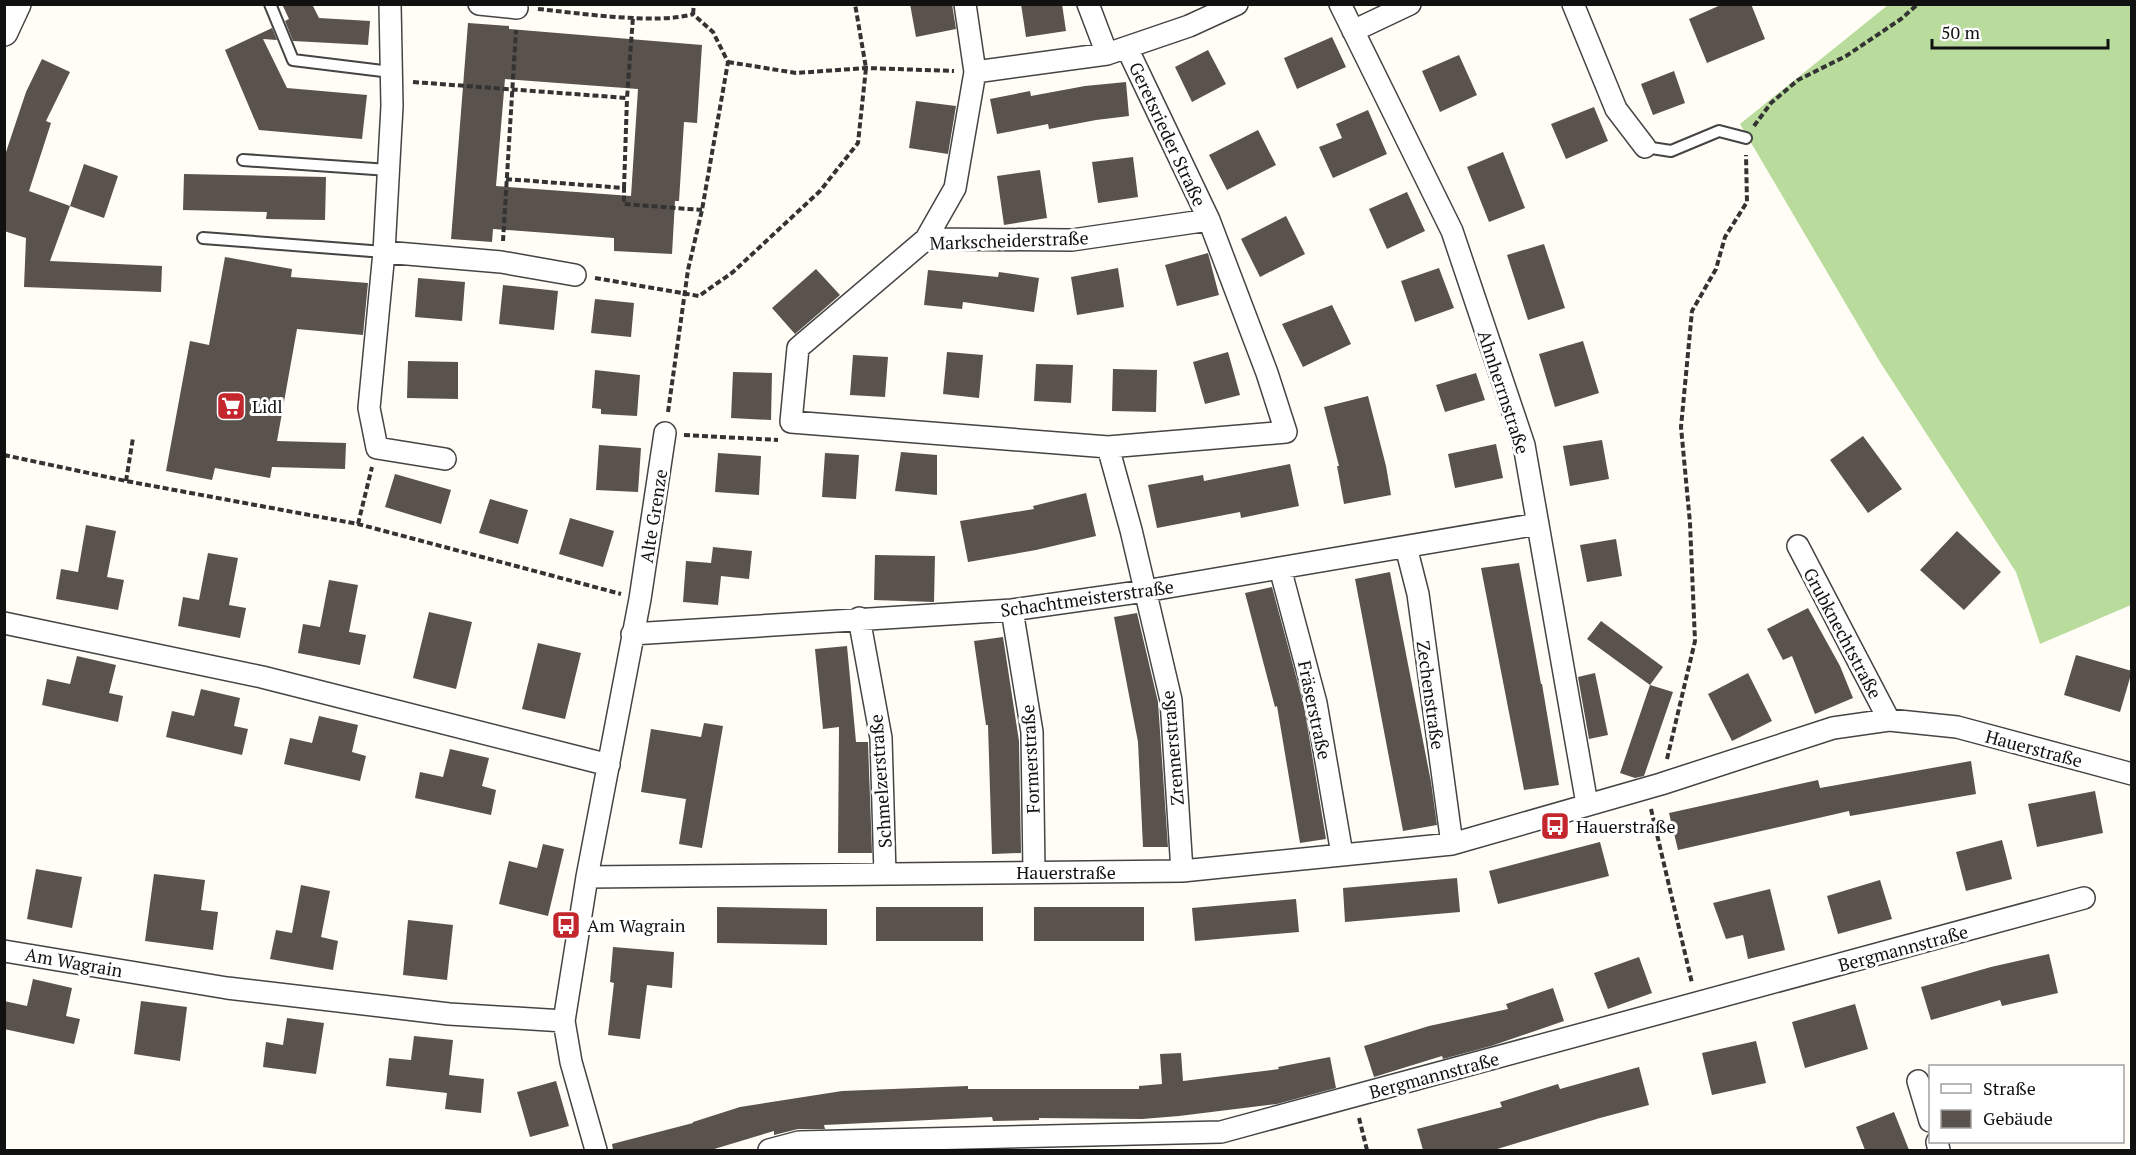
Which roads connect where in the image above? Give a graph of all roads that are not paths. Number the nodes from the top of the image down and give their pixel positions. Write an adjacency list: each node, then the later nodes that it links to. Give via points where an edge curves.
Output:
1 (17, 4): 13 (street)
2 (270, 4): 16 (lane, via 293,60)
3 (390, 4): 16 (street)
4 (479, 4): 11 (street)
5 (965, 4): 15 (street)
6 (1088, 4): 14 (street, Geretsrieder Straße)
7 (1237, 4): 14 (street, Geretsrieder Straße)
8 (1340, 4): 12 (street, Ahnherrnstraße)
9 (1410, 4): 12 (street)
10 (1573, 4): 18 (street, via 1616,109)
11 (517, 8)
12 (1353, 31): 29 (street, Ahnherrnstraße, via 1452,231 1524,445)
13 (4, 32)
14 (1117, 51): 15 (street, Geretsrieder Straße); 21 (street, Geretsrieder Straße)
15 (975, 72): 23 (street, via 955,188)
16 (392, 76): 20 (street)
17 (1746, 138): 18 (lane, via 1719,131 1671,151)
18 (1645, 147)
19 (243, 160): 20 (lane)
20 (389, 170): 24 (street)
21 (1209, 220): 23 (street, Markscheiderstraße, via 1072,240); 27 (street, via 1286,432)
22 (203, 238): 24 (lane)
23 (926, 239): 27 (street, Markscheiderstraße, via 798,348 791,422)
24 (384, 252): 25 (street, via 501,262); 28 (street, via 369,408 377,448)
25 (575, 275)
26 (665, 433): 37 (street, Alte Grenze)
27 (1108, 447): 33 (street)
28 (445, 459)
29 (1538, 524): 31 (street, Schachtmeisterstraße); 41 (street, Ahnherrnstraße)
30 (1798, 546): 38 (street, Grubknechtstraße)
31 (1406, 547): 32 (street, Schachtmeisterstraße); 42 (street, Zechenstraße, via 1418,594)
32 (1280, 568): 33 (street, Schachtmeisterstraße); 43 (street, Fräserstraße, via 1316,703)
33 (1145, 591): 34 (street, Schachtmeisterstraße); 44 (street, Zrennerstraße, via 1170,700)
34 (1012, 610): 35 (street, Schachtmeisterstraße); 45 (street, Formerstraße, via 1032,732)
35 (859, 618): 37 (street, Schachtmeisterstraße); 46 (street, Schmelzerstraße, via 881,738)
36 (4, 623): 39 (street, via 262,677)
37 (632, 634): 39 (street)
38 (1889, 720): 40 (street, Hauerstraße, via 1957,727); 41 (street, Hauerstraße, via 1833,728)
39 (609, 765): 47 (street)
40 (2132, 774)
41 (1587, 804): 42 (street, Hauerstraße)
42 (1452, 844): 43 (street, Hauerstraße)
43 (1342, 854): 44 (street, Hauerstraße)
44 (1182, 871): 45 (street, Hauerstraße)
45 (1034, 872): 46 (street, Hauerstraße)
46 (885, 874): 47 (street, Hauerstraße)
47 (587, 877): 50 (street)
48 (2084, 898): 54 (street, Bergmannstraße, via 1221,1132 799,1142)
49 (4, 951): 50 (street, Am Wagrain, via 227,988 449,1014)
50 (564, 1021): 53 (street, via 571,1062)
51 (1918, 1081): 52 (street)
52 (1929, 1118)
53 (596, 1150)
54 (769, 1150)

